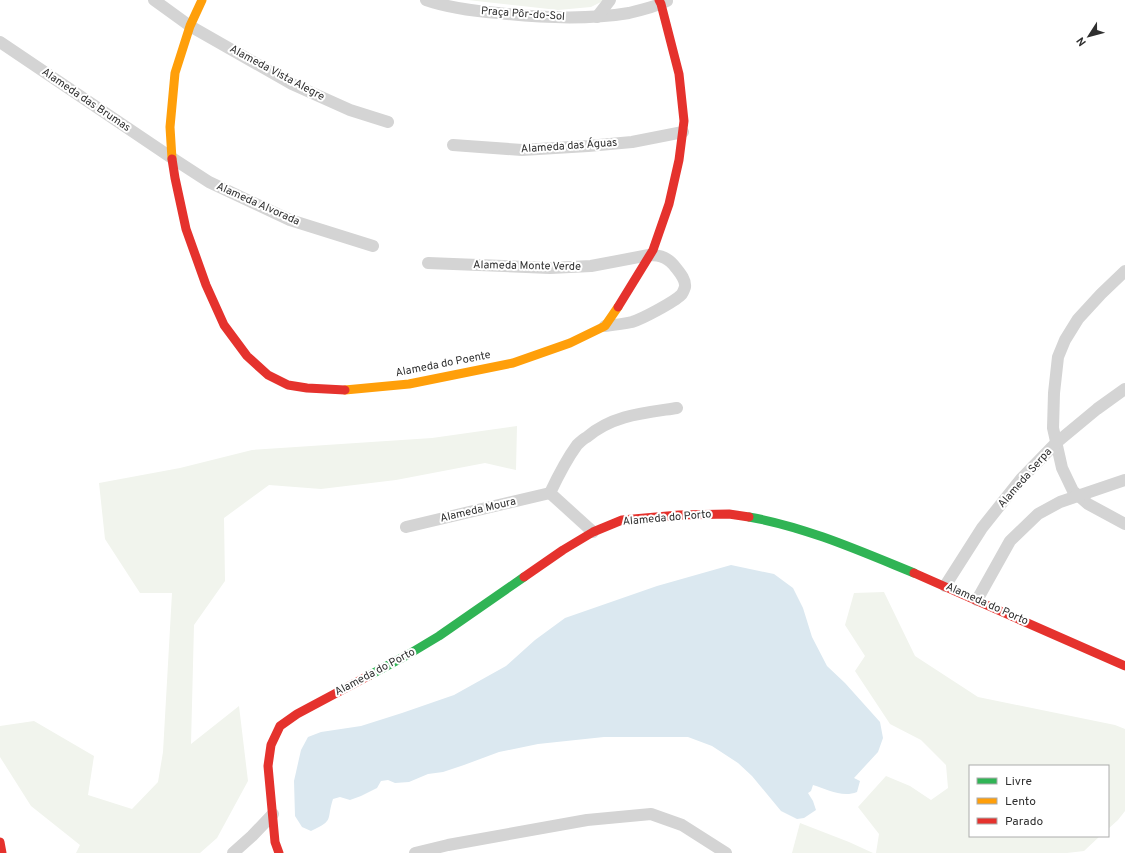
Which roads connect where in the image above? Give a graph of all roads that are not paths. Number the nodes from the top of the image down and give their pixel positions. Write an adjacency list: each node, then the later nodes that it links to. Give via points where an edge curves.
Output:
1 (154, 0): 7 (street, Alameda Vista Alegre)
2 (202, 0): 7 (street, Alameda do Poente)
3 (426, 0): 6 (street, Praça Pôr-do-Sol, via 476,11 562,18)
4 (610, 0): 6 (street)
5 (663, 1): 6 (street, Praça Pôr-do-Sol, via 644,10); 10 (street, Alameda do Poente, via 679,74)
6 (597, 17)
7 (190, 26): 9 (street, Alameda Vista Alegre, via 292,84 350,110); 12 (street, Alameda do Poente, via 175,73 170,127)
8 (0, 42): 12 (street, Alameda das Brumas)
9 (388, 122)
10 (683, 132): 11 (street, Alameda das Águas, via 632,142 522,150); 14 (street, Alameda do Poente, via 680,160 669,204 654,250)
11 (453, 145)
12 (172, 158): 13 (street, Alameda Alvorada, via 209,182 290,220); 17 (street, Alameda do Poente, via 186,229 206,285 224,325 247,356 268,375 288,385 340,390 409,384 514,363 570,343)
13 (373, 246)
14 (650, 255): 15 (street, Alameda Monte Verde, via 584,267); 17 (street, Alameda do Poente); 17 (street, via 662,256 672,263 684,281 684,292 638,320)
15 (428, 263)
16 (1125, 271): 20 (street, via 1078,319 1058,357 1053,428)
17 (605, 326)
18 (1125, 389): 20 (street, Alameda Serpa)
19 (677, 408): 22 (street, via 614,420 592,432 574,449)
20 (1056, 443): 23 (street, via 1062,468 1073,491); 27 (street, Alameda Serpa, via 1021,480 982,528)
21 (1125, 480): 23 (street)
22 (550, 493): 25 (street, Alameda Moura); 26 (street)
23 (1079, 496): 24 (street, via 1088,504); 28 (street, via 1060,502 1038,514 1010,540)
24 (1125, 524)
25 (406, 527)
26 (592, 532): 27 (street, Alameda do Porto, via 622,520 728,514 772,521 836,541); 30 (street, Alameda do Porto, via 439,636 297,714 280,726 271,746 268,766)
27 (945, 586): 28 (street, Alameda do Porto)
28 (977, 600): 29 (street, Alameda do Porto)
29 (1125, 666)
30 (273, 814): 34 (street); 35 (street, Alameda do Porto, via 275,842)
31 (0, 842): 33 (street)
32 (448, 845): 36 (street); 37 (street); 38 (street, via 587,820 651,814 682,825)
33 (2, 853)
34 (233, 853)
35 (279, 853)
36 (415, 853)
37 (464, 853)
38 (726, 853)

